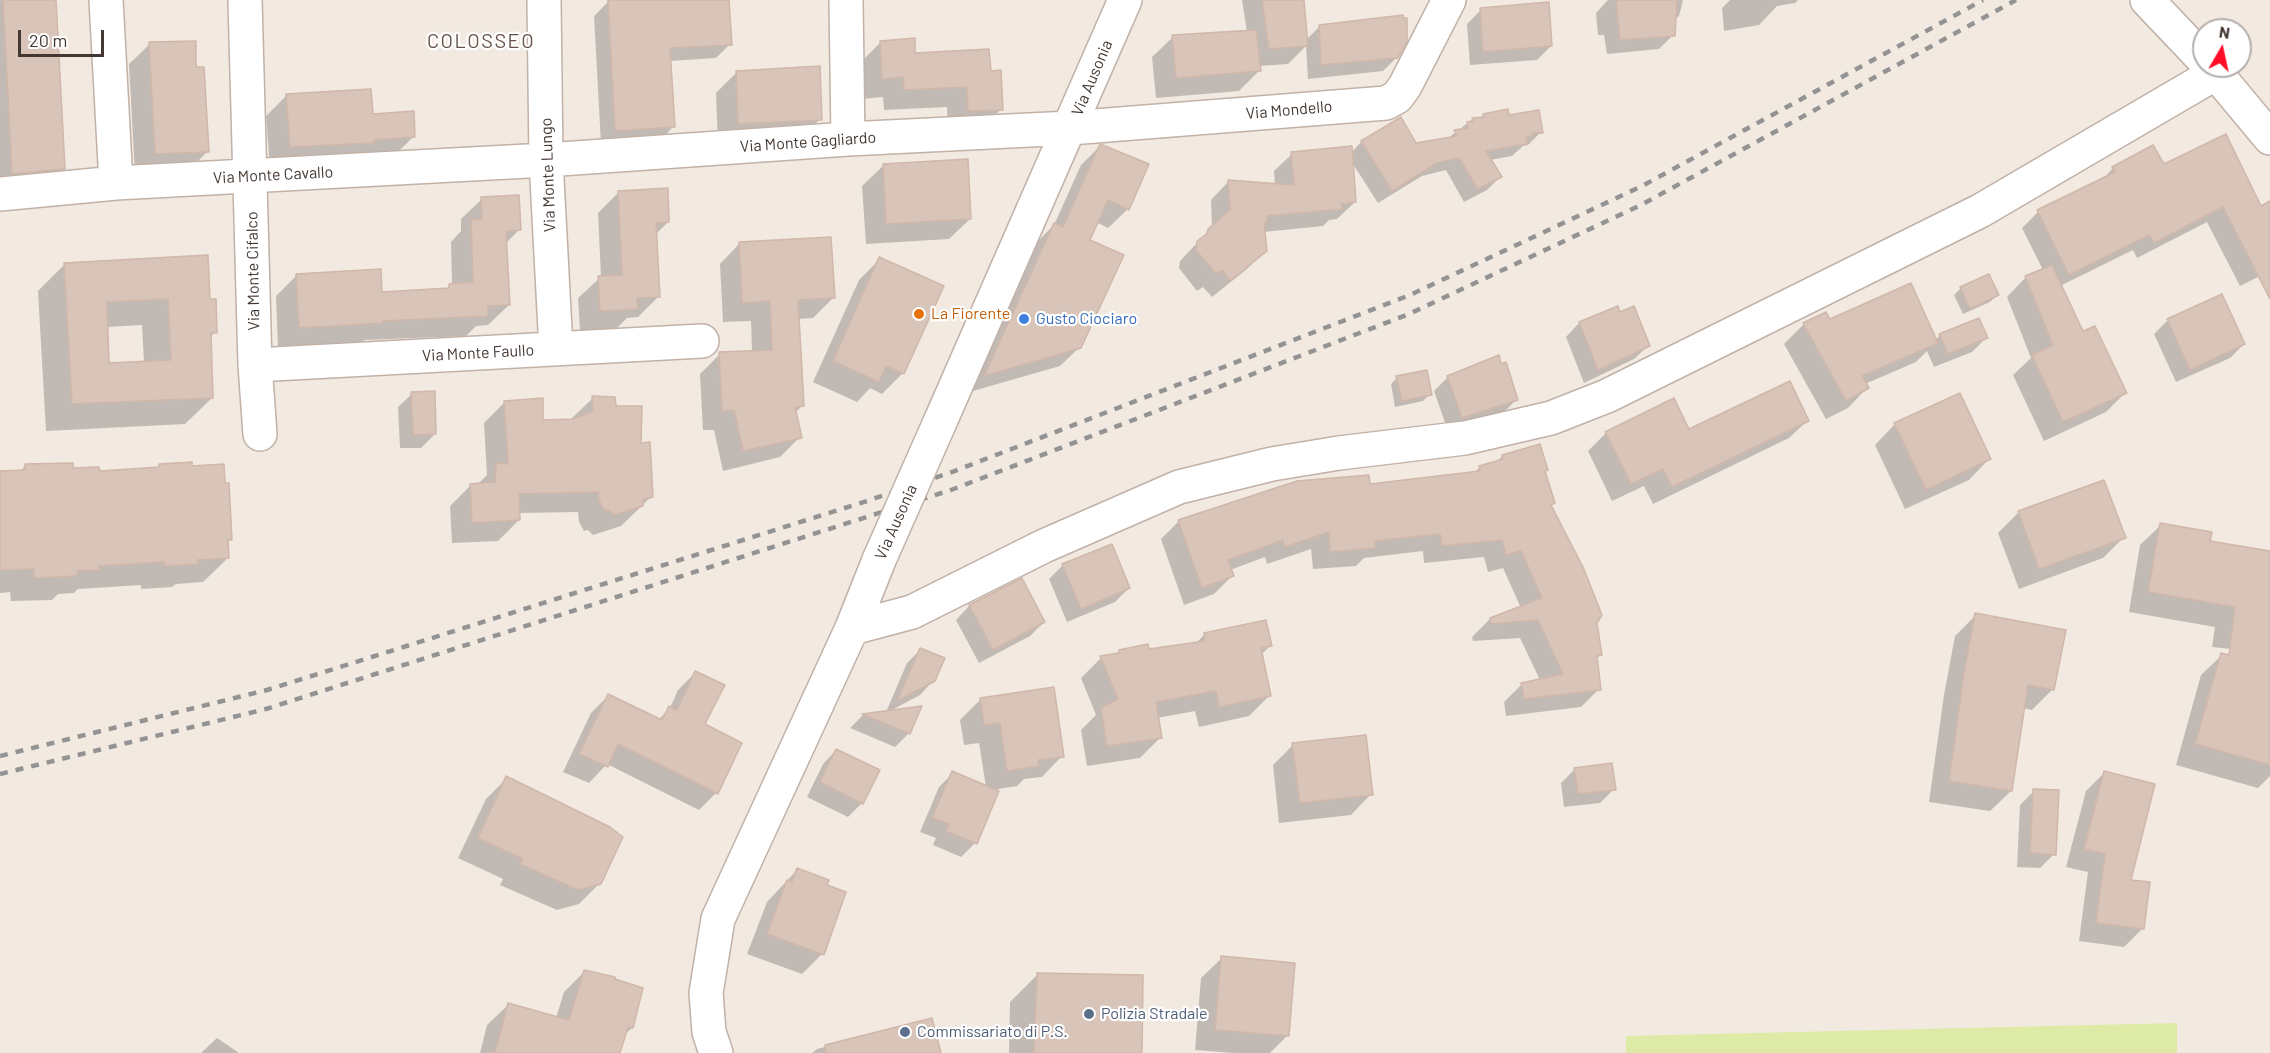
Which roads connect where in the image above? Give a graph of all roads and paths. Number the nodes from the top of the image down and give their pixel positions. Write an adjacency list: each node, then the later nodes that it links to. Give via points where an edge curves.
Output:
1 (106, 0): 16 (street)
2 (245, 0): 15 (street, Via Monte Cifalco)
3 (544, 0): 14 (street, Via Monte Lungo)
4 (846, 0): 13 (street)
5 (1125, 0): 11 (street, Via Ausonia)
6 (1449, 0): 11 (street, Via Mondello, via 1405,86 1397,98 1386,103)
7 (2147, 0): 8 (street)
8 (2192, 47)
9 (2192, 77): 22 (street, via 1980,211 1588,403 1551,418 1466,438 1272,464 1179,487 1044,546 912,612)
10 (2220, 78): 12 (street)
11 (1070, 128): 13 (street, Via Monte Gagliardo); 22 (street, Via Ausonia, bridge)
12 (2270, 138)
13 (848, 139): 14 (street, Via Monte Gagliardo)
14 (546, 160): 15 (street, Via Monte Cavallo); 19 (street, Via Monte Lungo)
15 (251, 176): 16 (street, Via Monte Cavallo); 20 (street, Via Monte Cifalco)
16 (116, 183): 17 (street, Via Monte Cavallo)
17 (0, 194)
18 (702, 341): 19 (street, Via Monte Faullo)
19 (556, 349): 20 (street, Via Monte Faullo)
20 (255, 365): 21 (street, Via Monte Cifalco)
21 (260, 434)
22 (852, 628): 23 (street, Via Ausonia, via 718,919 706,993)
23 (716, 1053)

